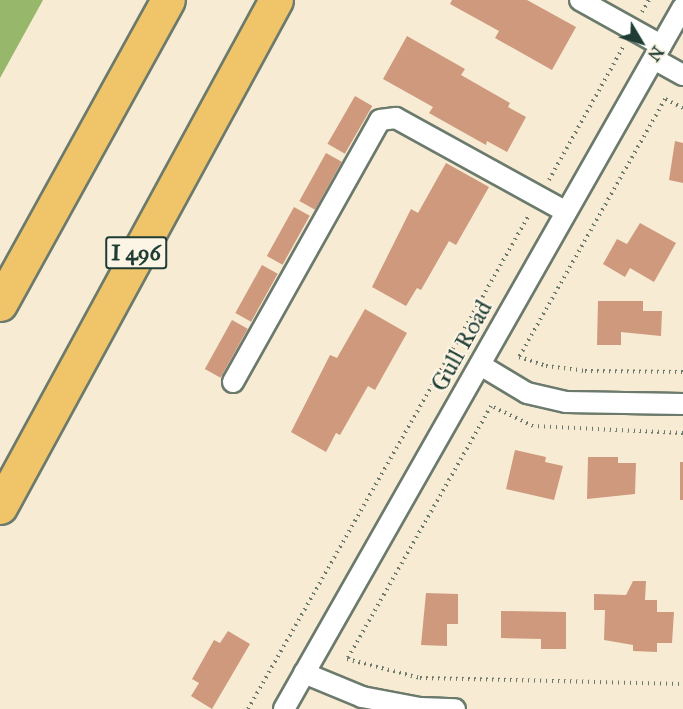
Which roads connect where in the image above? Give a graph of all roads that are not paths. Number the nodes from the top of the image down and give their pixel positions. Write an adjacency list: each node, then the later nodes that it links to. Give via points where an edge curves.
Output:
1 (168, 0): 8 (highway)
2 (276, 0): 12 (highway, I 496)
3 (580, 0): 5 (street, via 633,30)
4 (683, 7): 5 (street, Gull Road)
5 (657, 52): 6 (street); 7 (street, Gull Road)
6 (683, 75)
7 (566, 212): 9 (street, Gull Road); 10 (street, via 396,118 380,120)
8 (0, 304)
9 (482, 366): 11 (street, via 527,393 566,402); 13 (street, Gull Road)
10 (233, 382)
11 (683, 404)
12 (0, 507)
13 (304, 673): 14 (street, Gull Road); 15 (street, via 362,697 420,708)
14 (284, 709)
15 (454, 709)

